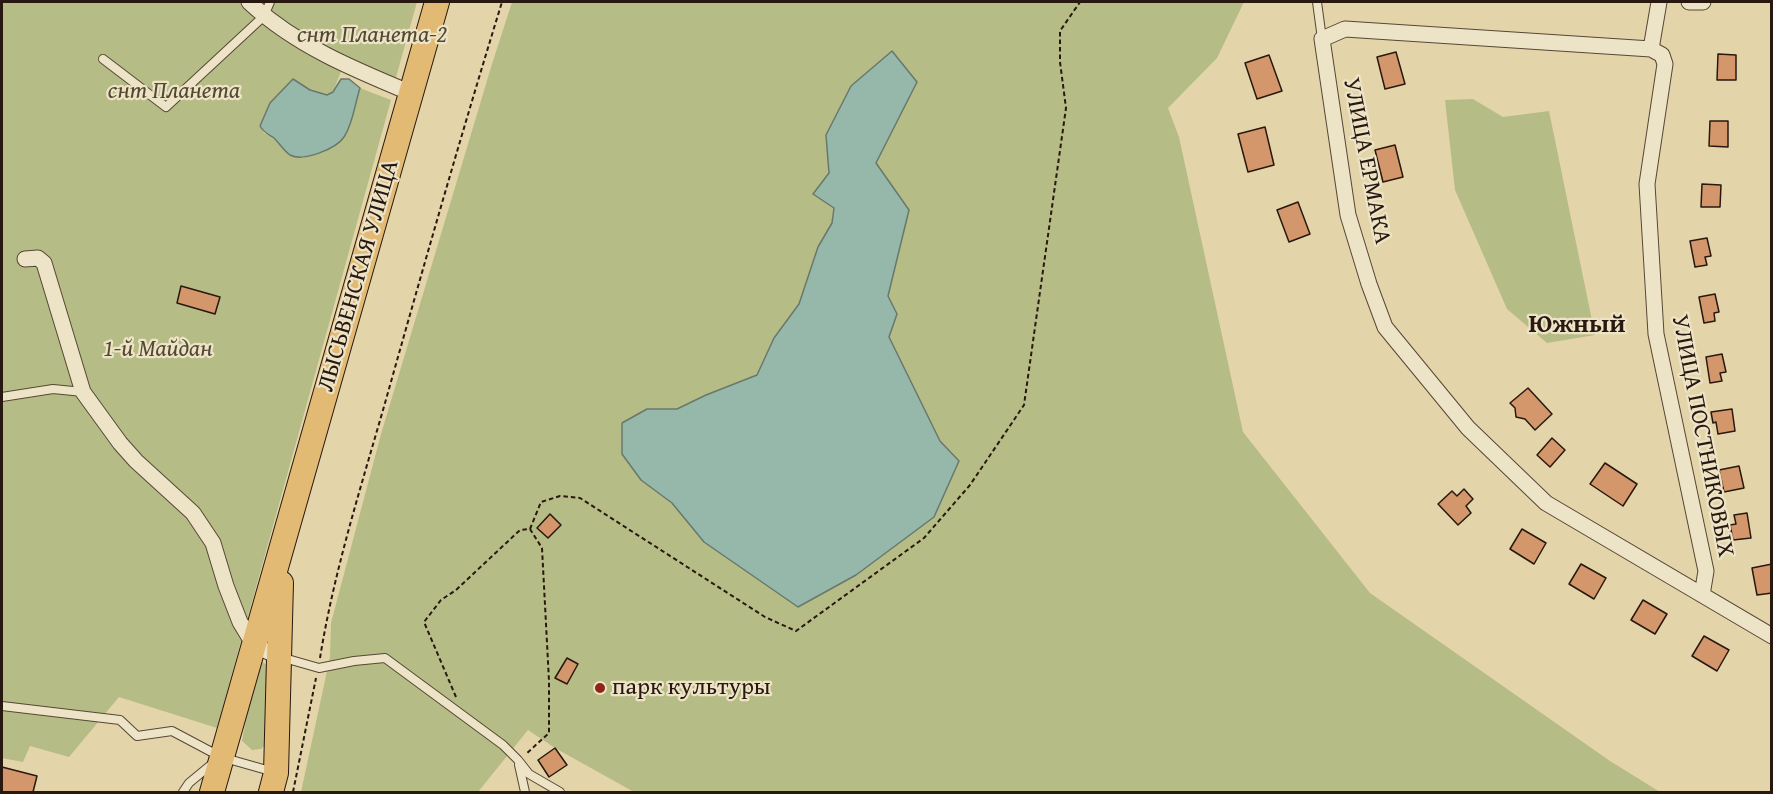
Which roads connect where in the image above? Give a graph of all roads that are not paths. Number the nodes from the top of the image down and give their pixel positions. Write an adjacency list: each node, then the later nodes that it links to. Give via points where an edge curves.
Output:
1 (249, 2): 8 (street)
2 (270, 2): 8 (lane)
3 (437, 2): 12 (main road, ЛЫСЬВЕНСКАЯ УЛИЦА)
4 (1317, 2): 9 (lane)
5 (1659, 2): 10 (street)
6 (1689, 2): 7 (street)
7 (1703, 2)
8 (264, 16): 11 (lane, via 166,107); 12 (street, via 334,60)
9 (1322, 39): 10 (street, via 1345,29); 17 (street, УЛИЦА ЕРМАКА, via 1348,215 1385,327 1468,428 1546,503)
10 (1652, 49): 17 (street, УЛИЦА ПОСТНИКОВЫХ, via 1662,55 1665,64 1647,184 1656,334 1706,571)
11 (103, 59)
12 (411, 93): 16 (main road, ЛЫСЬВЕНСКАЯ УЛИЦА)
13 (25, 259): 14 (street, via 38,258 44,262)
14 (83, 392): 15 (lane, via 53,389); 19 (street, via 136,461 193,513 207,533 240,622)
15 (2, 397)
16 (282, 550): 19 (main road, ЛЫСЬВЕНСКАЯ УЛИЦА); 20 (main road, ЛЫСЬВЕНСКАЯ УЛИЦА)
17 (1702, 595): 18 (street, УЛИЦА ЕРМАКА)
18 (1772, 636)
19 (254, 645): 20 (street); 22 (main road, ЛЫСЬВЕНСКАЯ УЛИЦА)
20 (279, 657): 23 (lane, via 319,668 385,658); 24 (main road, ЛЫСЬВЕНСКАЯ УЛИЦА)
21 (2, 706): 22 (lane, via 120,720 137,736 172,731)
22 (221, 757): 24 (lane); 25 (lane); 26 (main road, ЛЫСЬВЕНСКАЯ УЛИЦА)
23 (518, 760): 27 (lane); 28 (lane, via 529,774)
24 (273, 783)
25 (183, 792)
26 (212, 792)
27 (525, 792)
28 (560, 792)

